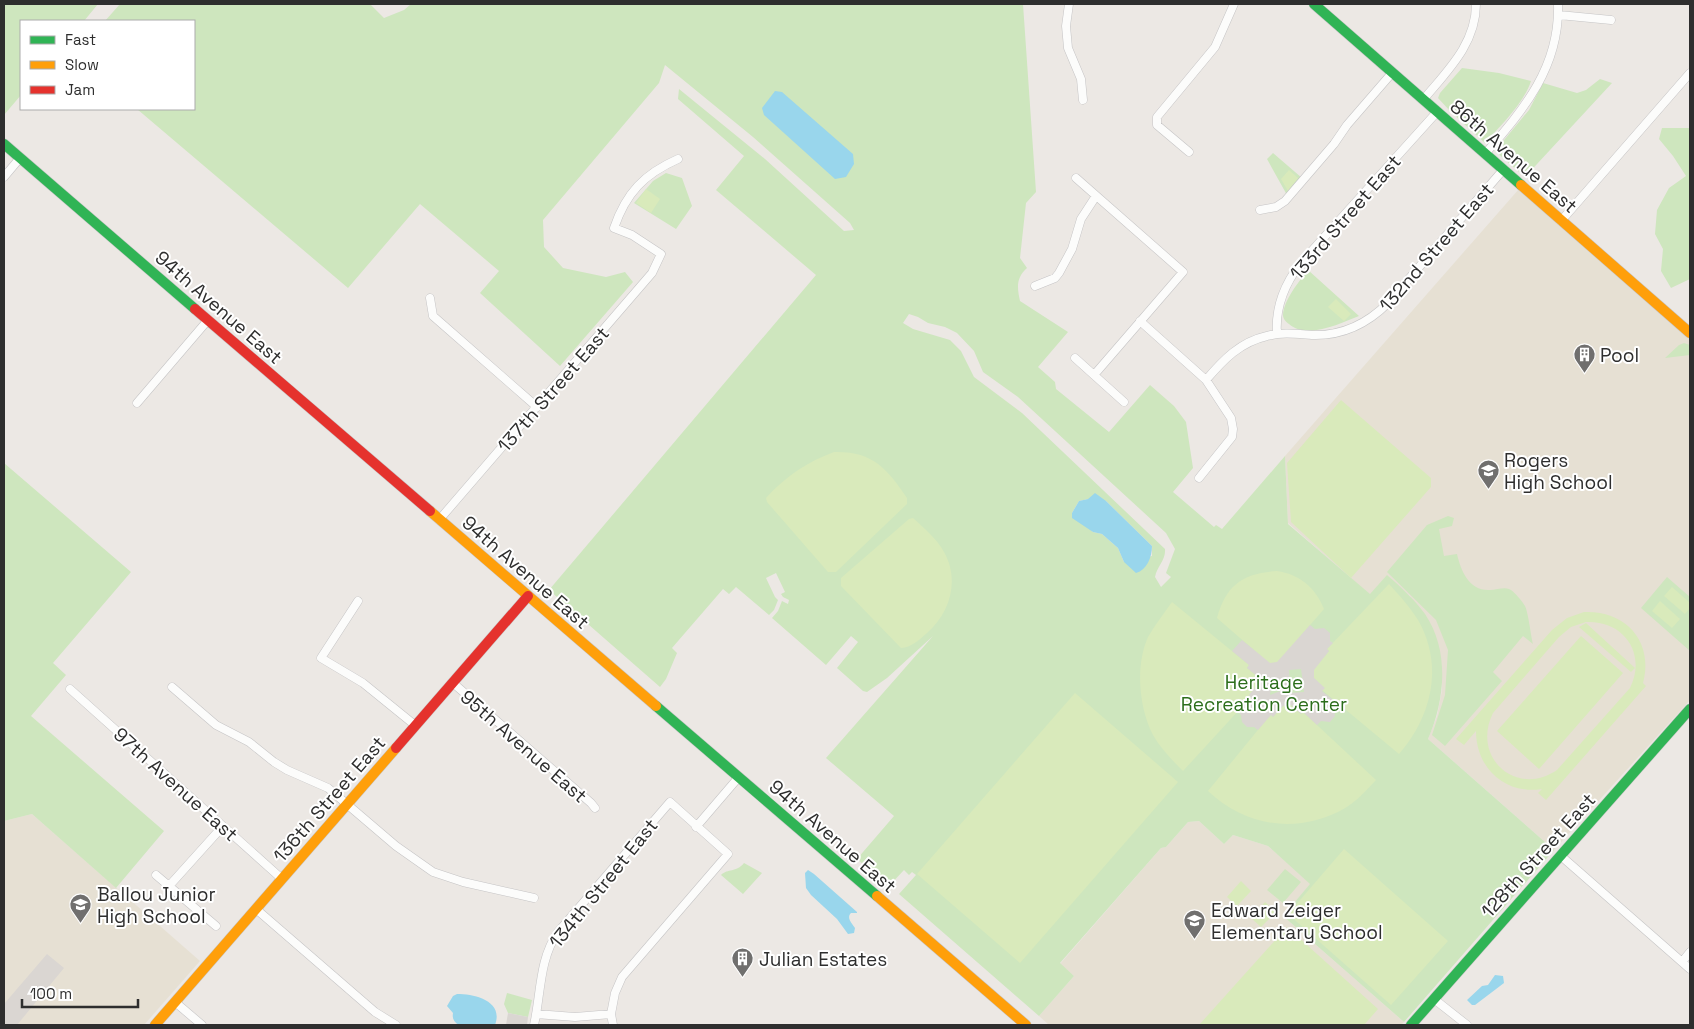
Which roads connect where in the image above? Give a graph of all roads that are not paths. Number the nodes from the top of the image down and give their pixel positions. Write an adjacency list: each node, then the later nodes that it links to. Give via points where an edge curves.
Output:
1 (1069, 4): 10 (street, via 1068,48 1082,79)
2 (1234, 4): 14 (street, via 1214,47 1157,116 1157,125)
3 (1314, 4): 8 (street, 86th Avenue East)
4 (1476, 4): 11 (street, via 1469,40)
5 (1558, 4): 6 (street)
6 (1558, 15): 7 (street); 15 (street, via 1554,43 1538,85)
7 (1611, 20)
8 (1392, 73): 11 (street, 86th Avenue East); 22 (street, via 1285,200 1276,207)
9 (1690, 73): 23 (street)
10 (1082, 100)
11 (1423, 100): 12 (street, 86th Avenue East)
12 (1437, 112): 15 (street, 86th Avenue East); 29 (street, 133rd Street East, via 1300,264 1280,300)
13 (4, 144): 16 (street, 94th Avenue East)
14 (1189, 152)
15 (1485, 154): 18 (street, 86th Avenue East)
16 (20, 158): 19 (street); 26 (street, 94th Avenue East)
17 (678, 159): 35 (street, 137th Street East, via 654,172 634,189 614,228 632,235 661,254 652,273)
18 (1503, 170): 23 (street, 86th Avenue East); 29 (street, 132nd Street East, via 1388,303 1369,320 1338,333)
19 (4, 177)
20 (1076, 178): 21 (street)
21 (1096, 196): 24 (street, via 1081,219 1072,249 1059,273); 27 (street, via 1183,272)
22 (1260, 210)
23 (1561, 221): 28 (street, 86th Avenue East)
24 (1035, 286)
25 (430, 298): 35 (street, via 433,316)
26 (208, 320): 34 (street); 37 (street, 94th Avenue East)
27 (1140, 322): 31 (street); 32 (street)
28 (1690, 333)
29 (1277, 334): 32 (street, 132nd Street East, via 1239,348)
30 (1075, 358): 31 (street)
31 (1094, 375): 33 (street)
32 (1206, 380): 36 (street, via 1231,418 1233,429 1228,443)
33 (1124, 402)
34 (137, 403)
35 (538, 407): 37 (street, 137th Street East)
36 (1199, 478)
37 (439, 520): 38 (street, 94th Avenue East)
38 (528, 596): 40 (street, 136th Street East); 45 (street, 94th Avenue East)
39 (358, 601): 44 (street, via 321,658 363,683)
40 (453, 683): 44 (street, 136th Street East); 47 (street, 95th Avenue East)
41 (172, 687): 46 (street, via 216,725 249,742 288,770 328,788)
42 (70, 689): 48 (street, 97th Avenue East)
43 (1689, 713): 50 (street, 128th Street East)
44 (416, 726): 46 (street, 136th Street East)
45 (738, 778): 49 (street); 69 (street, 94th Avenue East)
46 (347, 805): 52 (street, 136th Street East); 54 (street, via 433,872)
47 (595, 808)
48 (222, 826): 52 (street, 97th Avenue East); 53 (street)
49 (696, 827): 62 (street, 134th Street East, via 670,802 553,939 546,954); 63 (street, via 728,854 622,977)
50 (1561, 856): 58 (street); 60 (street, 128th Street East)
51 (156, 875): 53 (street)
52 (282, 879): 55 (street, 136th Street East)
53 (169, 886): 56 (street)
54 (534, 898)
55 (256, 909): 61 (street, 136th Street East); 66 (street, via 376,1012)
56 (216, 926)
57 (1690, 952): 58 (street)
58 (1682, 962): 59 (street)
59 (1690, 969)
60 (1434, 1000): 70 (street, 128th Street East); 71 (street)
61 (175, 1002): 64 (street, 136th Street East); 65 (street)
62 (536, 1014): 63 (street, via 575,1017); 67 (street, 134th Street East)
63 (611, 1014): 68 (street)
64 (155, 1025)
65 (202, 1025)
66 (396, 1025)
67 (534, 1025)
68 (613, 1025)
69 (1026, 1025)
70 (1412, 1025)
71 (1467, 1025)

